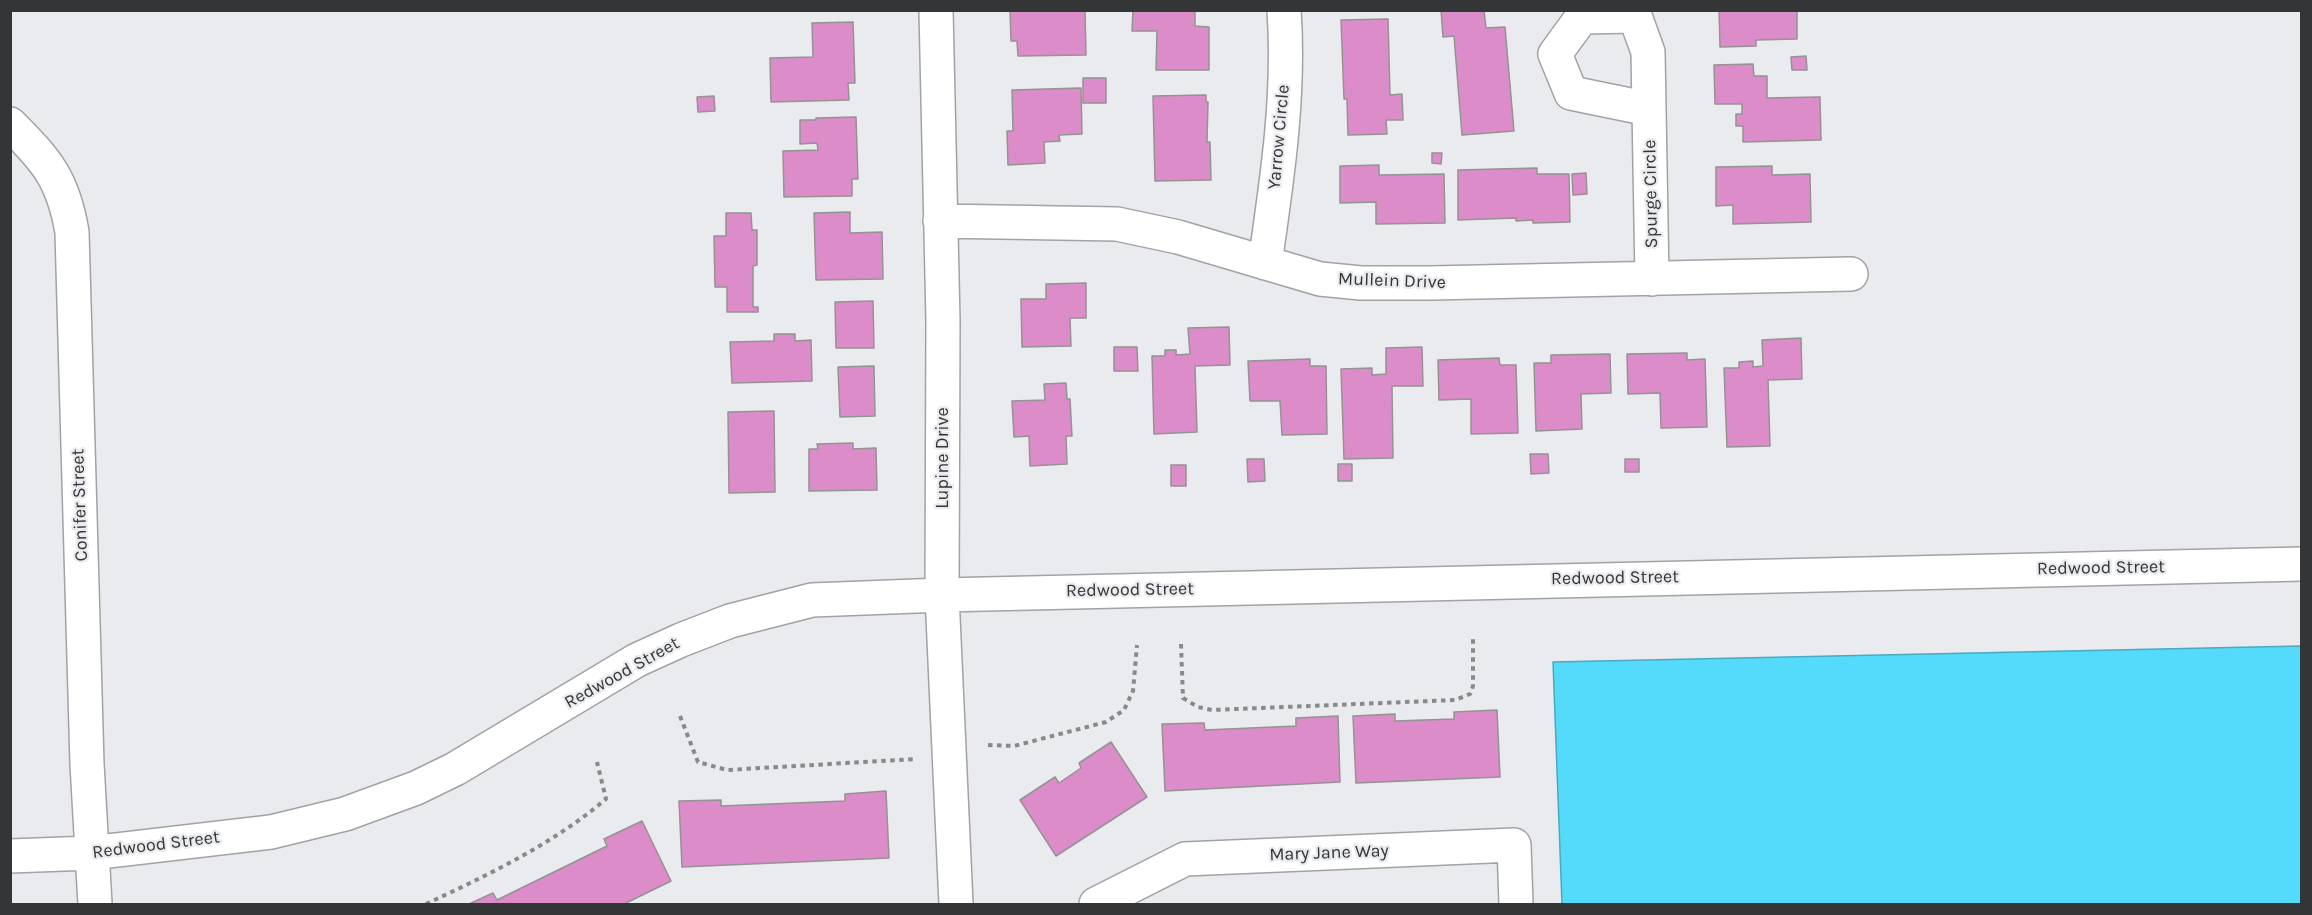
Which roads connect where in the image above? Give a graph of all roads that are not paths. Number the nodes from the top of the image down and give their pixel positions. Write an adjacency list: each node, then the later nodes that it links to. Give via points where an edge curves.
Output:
1 (936, 10): 5 (street, Lupine Drive)
2 (1284, 10): 6 (street, Yarrow Circle, via 1282,138)
3 (1649, 109): 8 (street, Spurge Circle)
4 (10, 124): 11 (street, Conifer Street, via 45,160 68,207 72,232)
5 (940, 221): 6 (street, Mullein Drive, via 1117,224); 10 (street, Lupine Drive)
6 (1265, 263): 8 (street, Mullein Drive, via 1320,279 1361,283)
7 (1851, 274): 8 (street, Mullein Drive)
8 (1652, 279)
9 (2301, 564): 10 (street, Redwood Street)
10 (942, 595): 11 (street, Redwood Street, via 812,600 730,621 637,660 455,769 345,814 271,832); 14 (street, Lupine Drive)
11 (91, 854): 12 (street, Redwood Street); 13 (street, Conifer Street)
12 (10, 856)
13 (95, 904)
14 (956, 904)
15 (1096, 904): 16 (street, Mary Jane Way, via 1185,858 1514,845)
16 (1516, 904)

